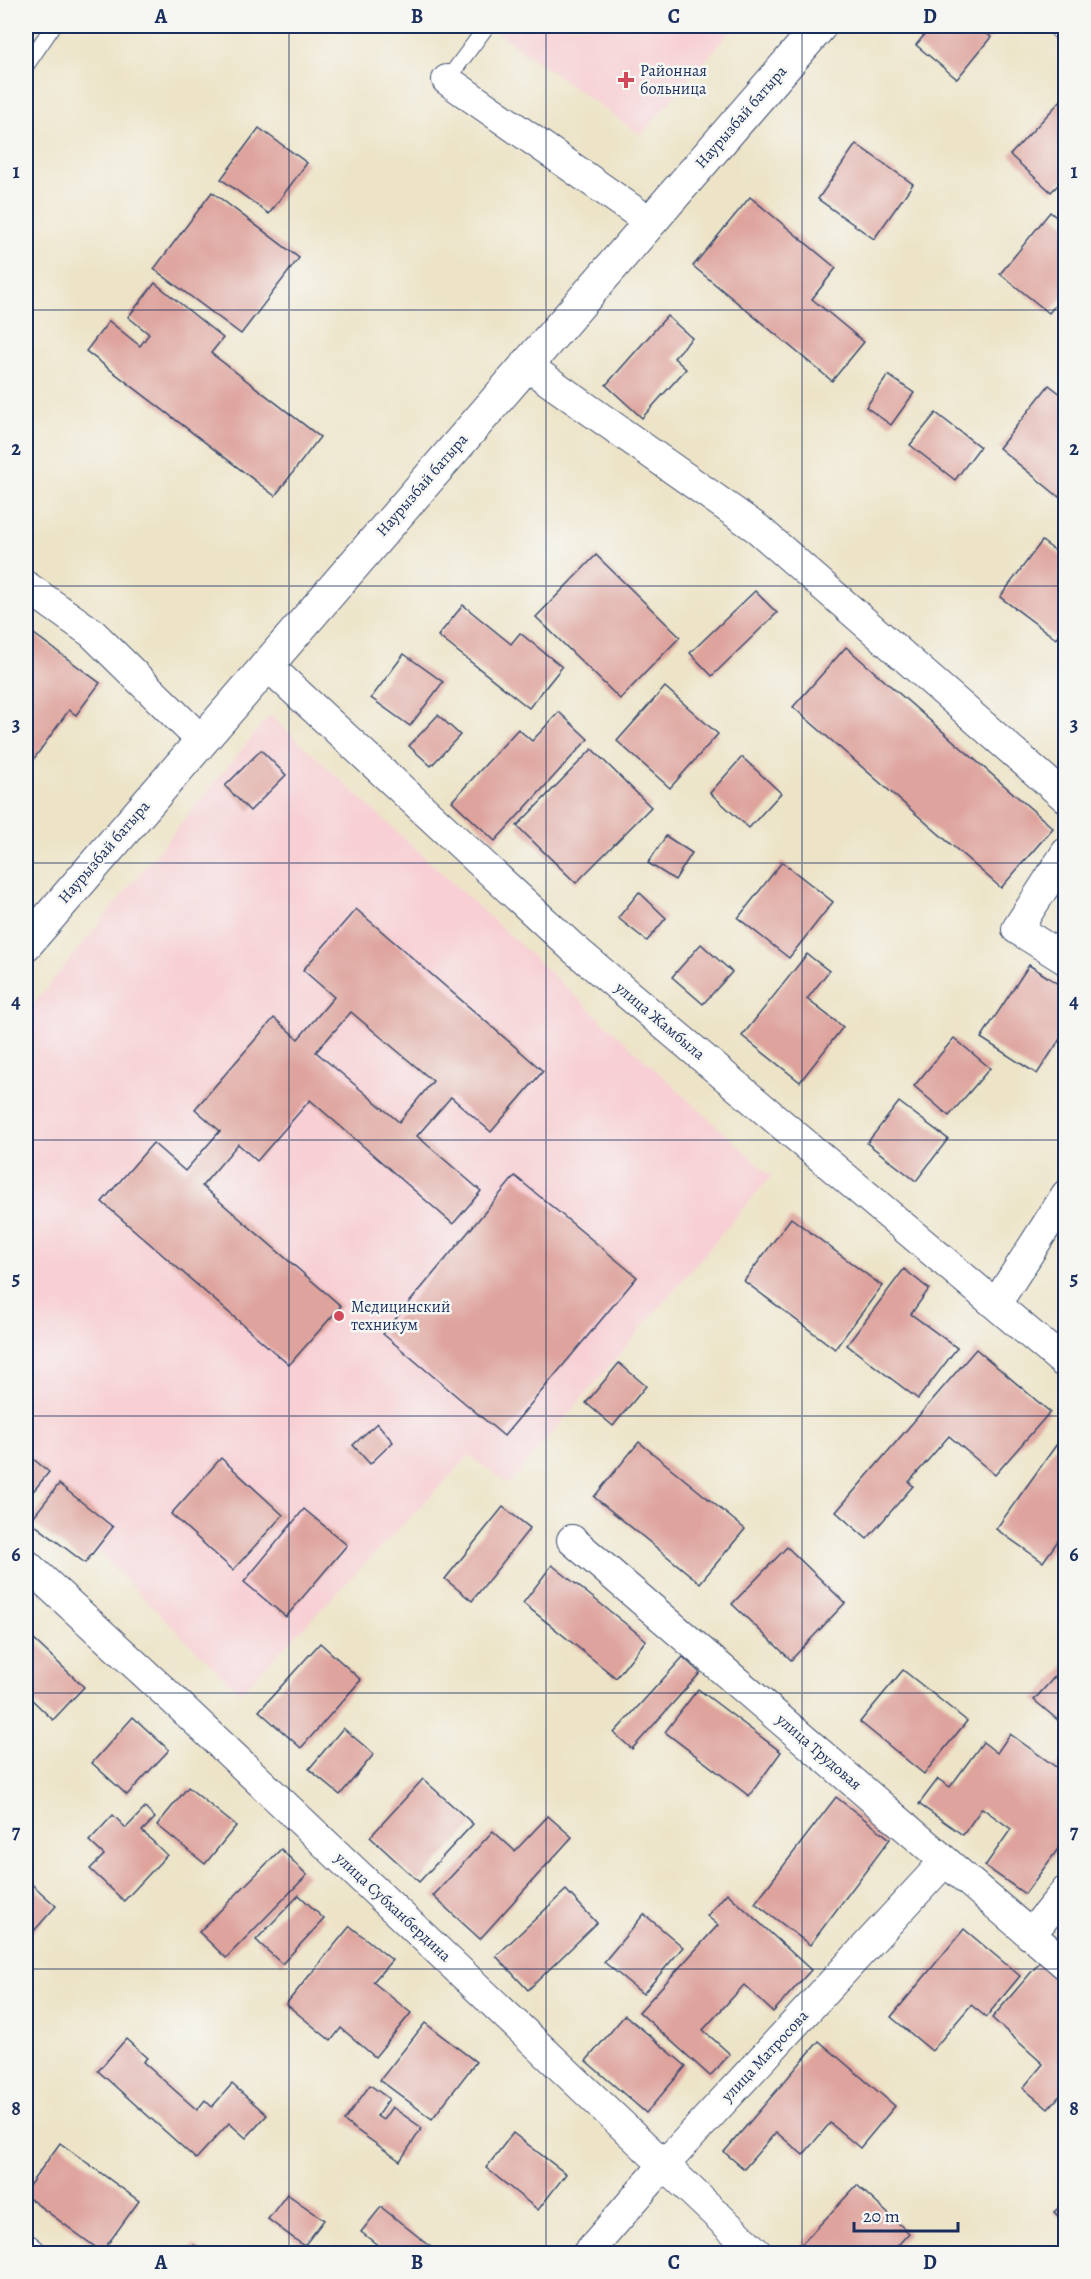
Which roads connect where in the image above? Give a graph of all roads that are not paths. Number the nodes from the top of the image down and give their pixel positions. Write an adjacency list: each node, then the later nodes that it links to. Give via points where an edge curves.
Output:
1 (52, 26): 4 (lane)
2 (487, 26): 5 (lane)
3 (820, 26): 6 (main road, Наурызбай батыра)
4 (26, 66)
5 (447, 80): 6 (street)
6 (650, 222): 7 (main road, Наурызбай батыра)
7 (526, 365): 9 (main road, Наурызбай батыра); 11 (street, via 758,528)
8 (26, 586): 10 (street, via 92,633)
9 (266, 664): 10 (main road, Наурызбай батыра); 16 (street, улица Жамбыла, via 573,948)
10 (201, 740): 13 (main road, Наурызбай батыра)
11 (1065, 798)
12 (1065, 853): 14 (street, via 1017,930)
13 (26, 944)
14 (1065, 960)
15 (1065, 1195): 16 (street)
16 (996, 1304): 17 (street, улица Жамбыла)
17 (1065, 1364)
18 (573, 1540): 20 (street, улица Трудовая)
19 (26, 1564): 24 (street, улица Субханбердина)
20 (945, 1861): 22 (street, улица Трудовая); 24 (street, улица Матросова)
21 (1065, 1891): 22 (street)
22 (1030, 1935): 23 (street, улица Трудовая)
23 (1065, 1965)
24 (664, 2165): 27 (street, улица Матросова); 28 (street, улица Субханбердина)
25 (26, 2249): 26 (street)
26 (32, 2253)
27 (587, 2253)
28 (758, 2253)

